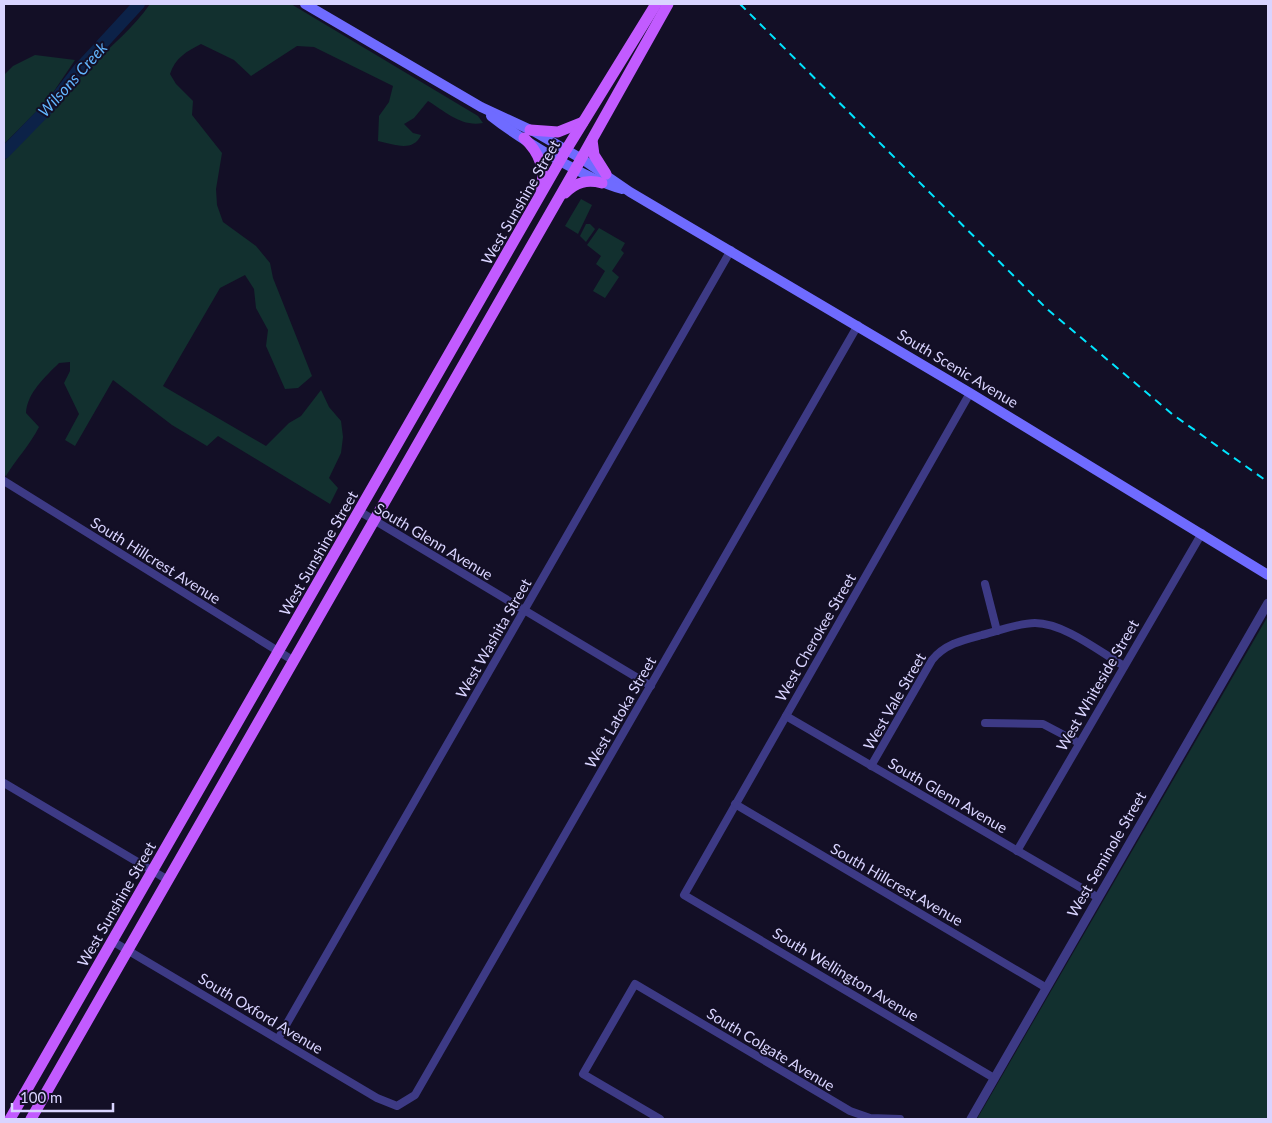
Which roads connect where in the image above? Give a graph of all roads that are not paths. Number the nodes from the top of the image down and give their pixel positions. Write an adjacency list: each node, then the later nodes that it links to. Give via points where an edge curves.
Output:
1 (305, 4): 5 (main road, South Scenic Avenue)
2 (656, 4): 4 (main road, West Sunshine Street)
3 (668, 4): 6 (main road)
4 (584, 121): 5 (main road, via 564,131); 7 (main road, West Sunshine Street)
5 (527, 134): 7 (main road, South Scenic Avenue); 11 (main road, via 541,163 543,179)
6 (594, 136): 8 (main road); 9 (main road, via 592,150)
7 (564, 155): 8 (main road, South Scenic Avenue); 11 (main road, West Sunshine Street)
8 (579, 164): 9 (main road, South Scenic Avenue); 10 (main road)
9 (604, 178): 10 (main road, via 578,183); 12 (main road, South Scenic Avenue)
10 (560, 197): 17 (main road)
11 (539, 198): 16 (main road, West Sunshine Street)
12 (731, 250): 13 (main road, South Scenic Avenue); 22 (street, West Washita Street)
13 (858, 325): 14 (main road, South Scenic Avenue); 27 (street, West Latoka Street)
14 (970, 392): 18 (main road, South Scenic Avenue); 28 (street, West Cherokee Street)
15 (4, 481): 24 (street, South Hillcrest Avenue)
16 (359, 512): 17 (street, South Glenn Avenue); 24 (main road, West Sunshine Street)
17 (374, 521): 22 (street, South Glenn Avenue); 25 (main road)
18 (1202, 533): 19 (main road, South Scenic Avenue); 26 (street, West Whiteside Street)
19 (1268, 575)
20 (985, 584): 23 (street)
21 (1268, 603): 38 (street, West Seminole Street)
22 (525, 610): 27 (street, South Glenn Avenue); 42 (street, West Washita Street)
23 (997, 631): 26 (street, West Vale Street, via 1030,623 1053,626); 31 (street, West Vale Street, via 956,642 936,656)
24 (279, 652): 25 (street, South Hillcrest Avenue); 35 (main road, West Sunshine Street)
25 (294, 661): 36 (main road)
26 (1124, 666): 30 (street, West Whiteside Street)
27 (651, 686): 44 (street, West Latoka Street, via 415,1095)
28 (786, 716): 31 (street, South Glenn Avenue); 33 (street, West Cherokee Street)
29 (985, 723): 30 (street, via 1043,724)
30 (1079, 743): 34 (street, West Whiteside Street)
31 (871, 766): 34 (street, South Glenn Avenue)
32 (4, 783): 35 (street)
33 (735, 804): 37 (street, West Cherokee Street); 41 (street, South Hillcrest Avenue)
34 (1016, 851): 38 (street, South Glenn Avenue)
35 (152, 871): 36 (street); 39 (main road, West Sunshine Street)
36 (168, 880): 40 (main road)
37 (684, 895): 43 (street, South Wellington Avenue)
38 (1097, 898): 41 (street, West Seminole Street)
39 (112, 941): 40 (street, South Oxford Avenue); 45 (main road, West Sunshine Street)
40 (127, 950): 42 (street, South Oxford Avenue); 46 (main road)
41 (1046, 987): 43 (street, West Seminole Street)
42 (278, 1039): 44 (street, South Oxford Avenue, via 377,1098)
43 (994, 1078): 49 (street, West Seminole Street)
44 (397, 1106)
45 (10, 1119)
46 (31, 1119)
47 (660, 1119): 48 (street, South Colgate Avenue, via 583,1074 635,984 850,1111 870,1118)
48 (900, 1119)
49 (971, 1119)

